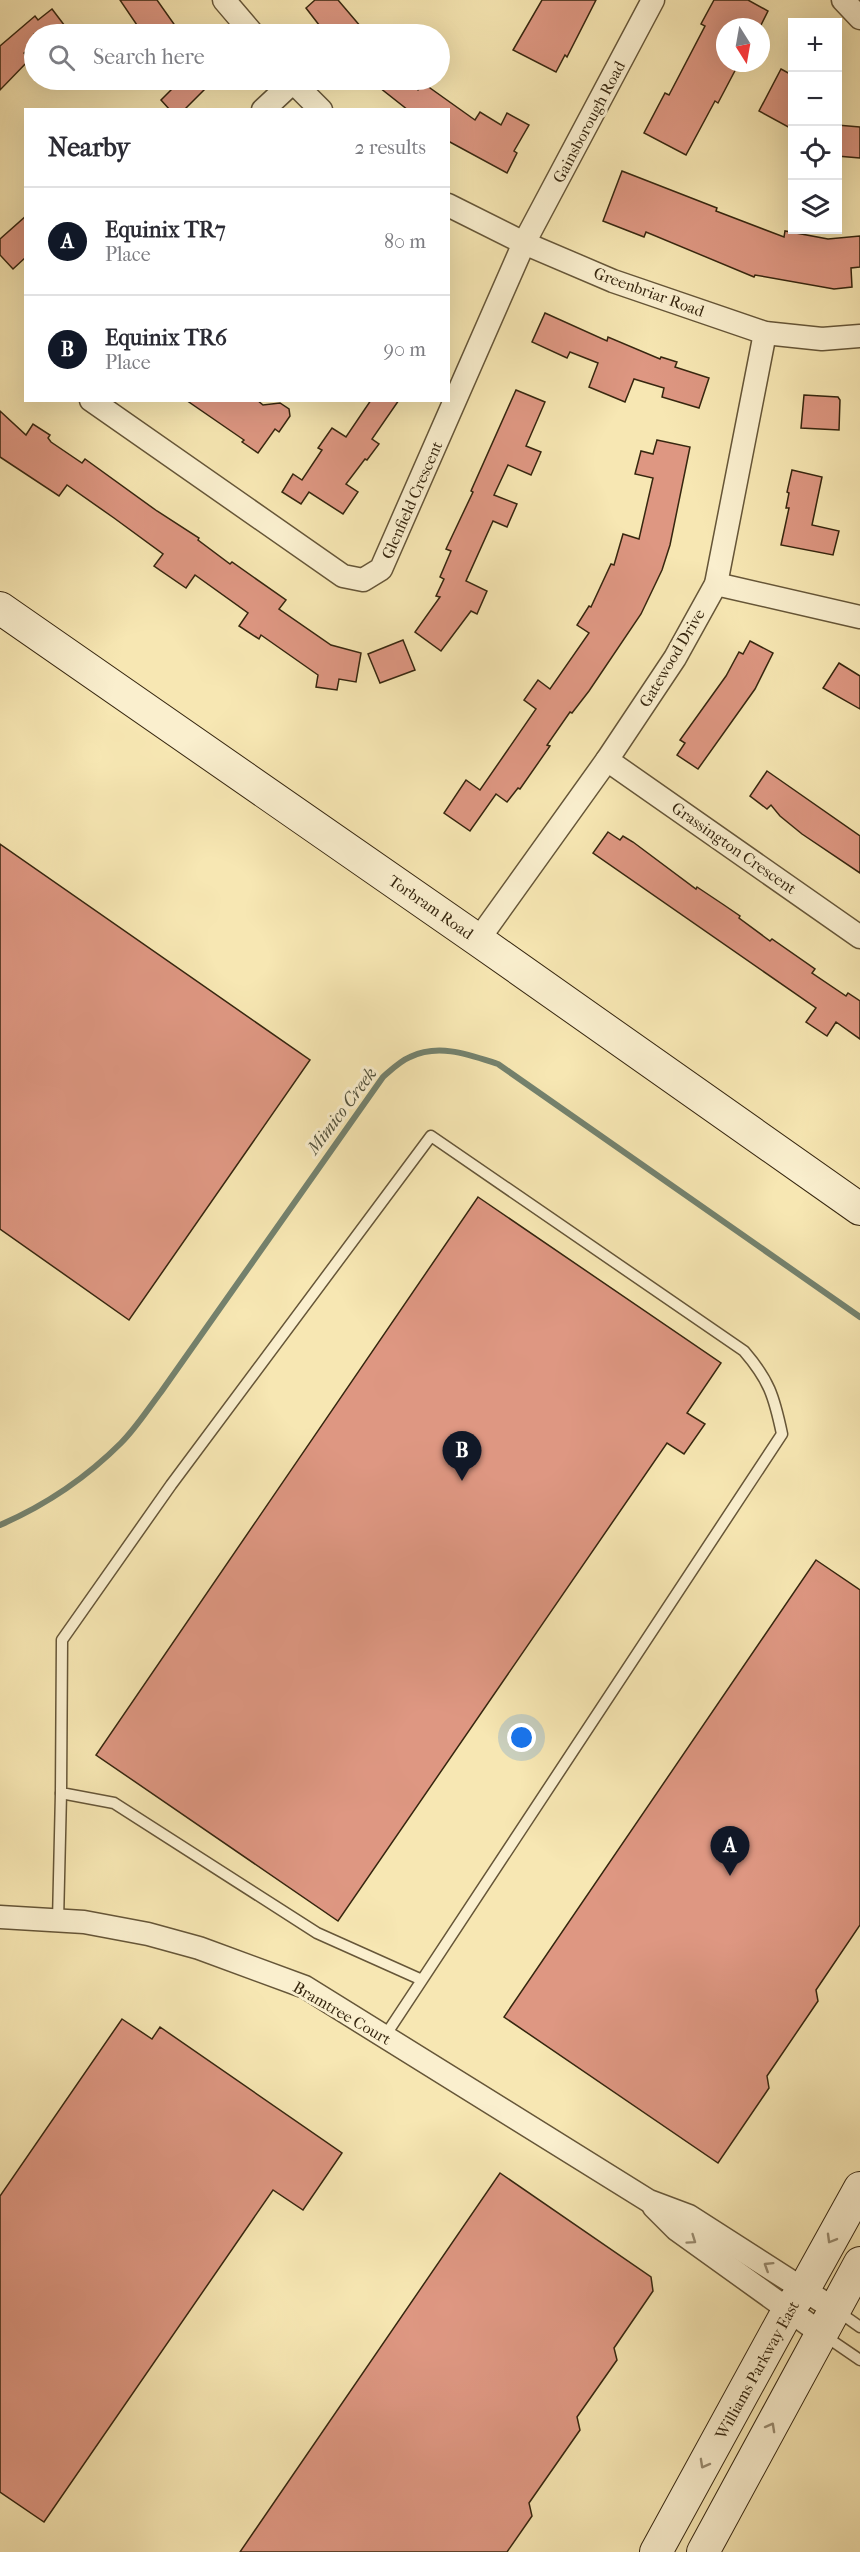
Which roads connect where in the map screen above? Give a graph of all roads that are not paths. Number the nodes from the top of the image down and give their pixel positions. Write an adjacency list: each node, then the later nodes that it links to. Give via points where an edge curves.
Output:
1 (224, 0): 5 (street)
2 (653, 0): 11 (street, Gainsborough Road)
3 (843, 0): 4 (street)
4 (860, 18)
5 (244, 24)
6 (283, 90): 8 (street)
7 (301, 90): 9 (street)
8 (265, 108)
9 (319, 108)
10 (450, 206): 11 (street, Greenbriar Road)
11 (524, 243): 12 (street, Greenbriar Road, via 613,280); 14 (street, Glenfield Crescent, via 381,569 363,580 343,576)
12 (765, 333): 13 (street, Greenbriar Road, via 822,339); 15 (street, Gatewood Drive)
13 (860, 336)
14 (94, 402)
15 (716, 584): 17 (street); 18 (street, Gatewood Drive, via 675,658)
16 (0, 608): 20 (main road, Torbram Road)
17 (860, 617)
18 (607, 760): 19 (street, Grassington Crescent); 20 (street, Gatewood Drive)
19 (860, 937)
20 (478, 940): 21 (main road, Torbram Road)
21 (860, 1209)
22 (62, 1793): 24 (lane); 25 (lane, via 114,1803 317,1933); 25 (lane, via 62,1640 171,1485 431,1136 744,1350 762,1371 774,1396 782,1434)
23 (0, 1917): 24 (street, Bramtree Court)
24 (58, 1920): 26 (street, Bramtree Court, via 148,1934 199,1948 305,1987)
25 (422, 1980): 26 (lane)
26 (385, 2036): 29 (street, Bramtree Court, via 649,2202 689,2216)
27 (860, 2188): 29 (main road, Williams Parkway East, one-way to 29)
28 (860, 2263): 30 (main road)
29 (796, 2299): 30 (street, Bramtree Court); 33 (main road, Williams Parkway East, one-way to 33)
30 (828, 2321): 31 (lane); 32 (lane); 34 (main road, one-way to 30)
31 (860, 2327)
32 (860, 2360)
33 (656, 2552)
34 (703, 2552)

